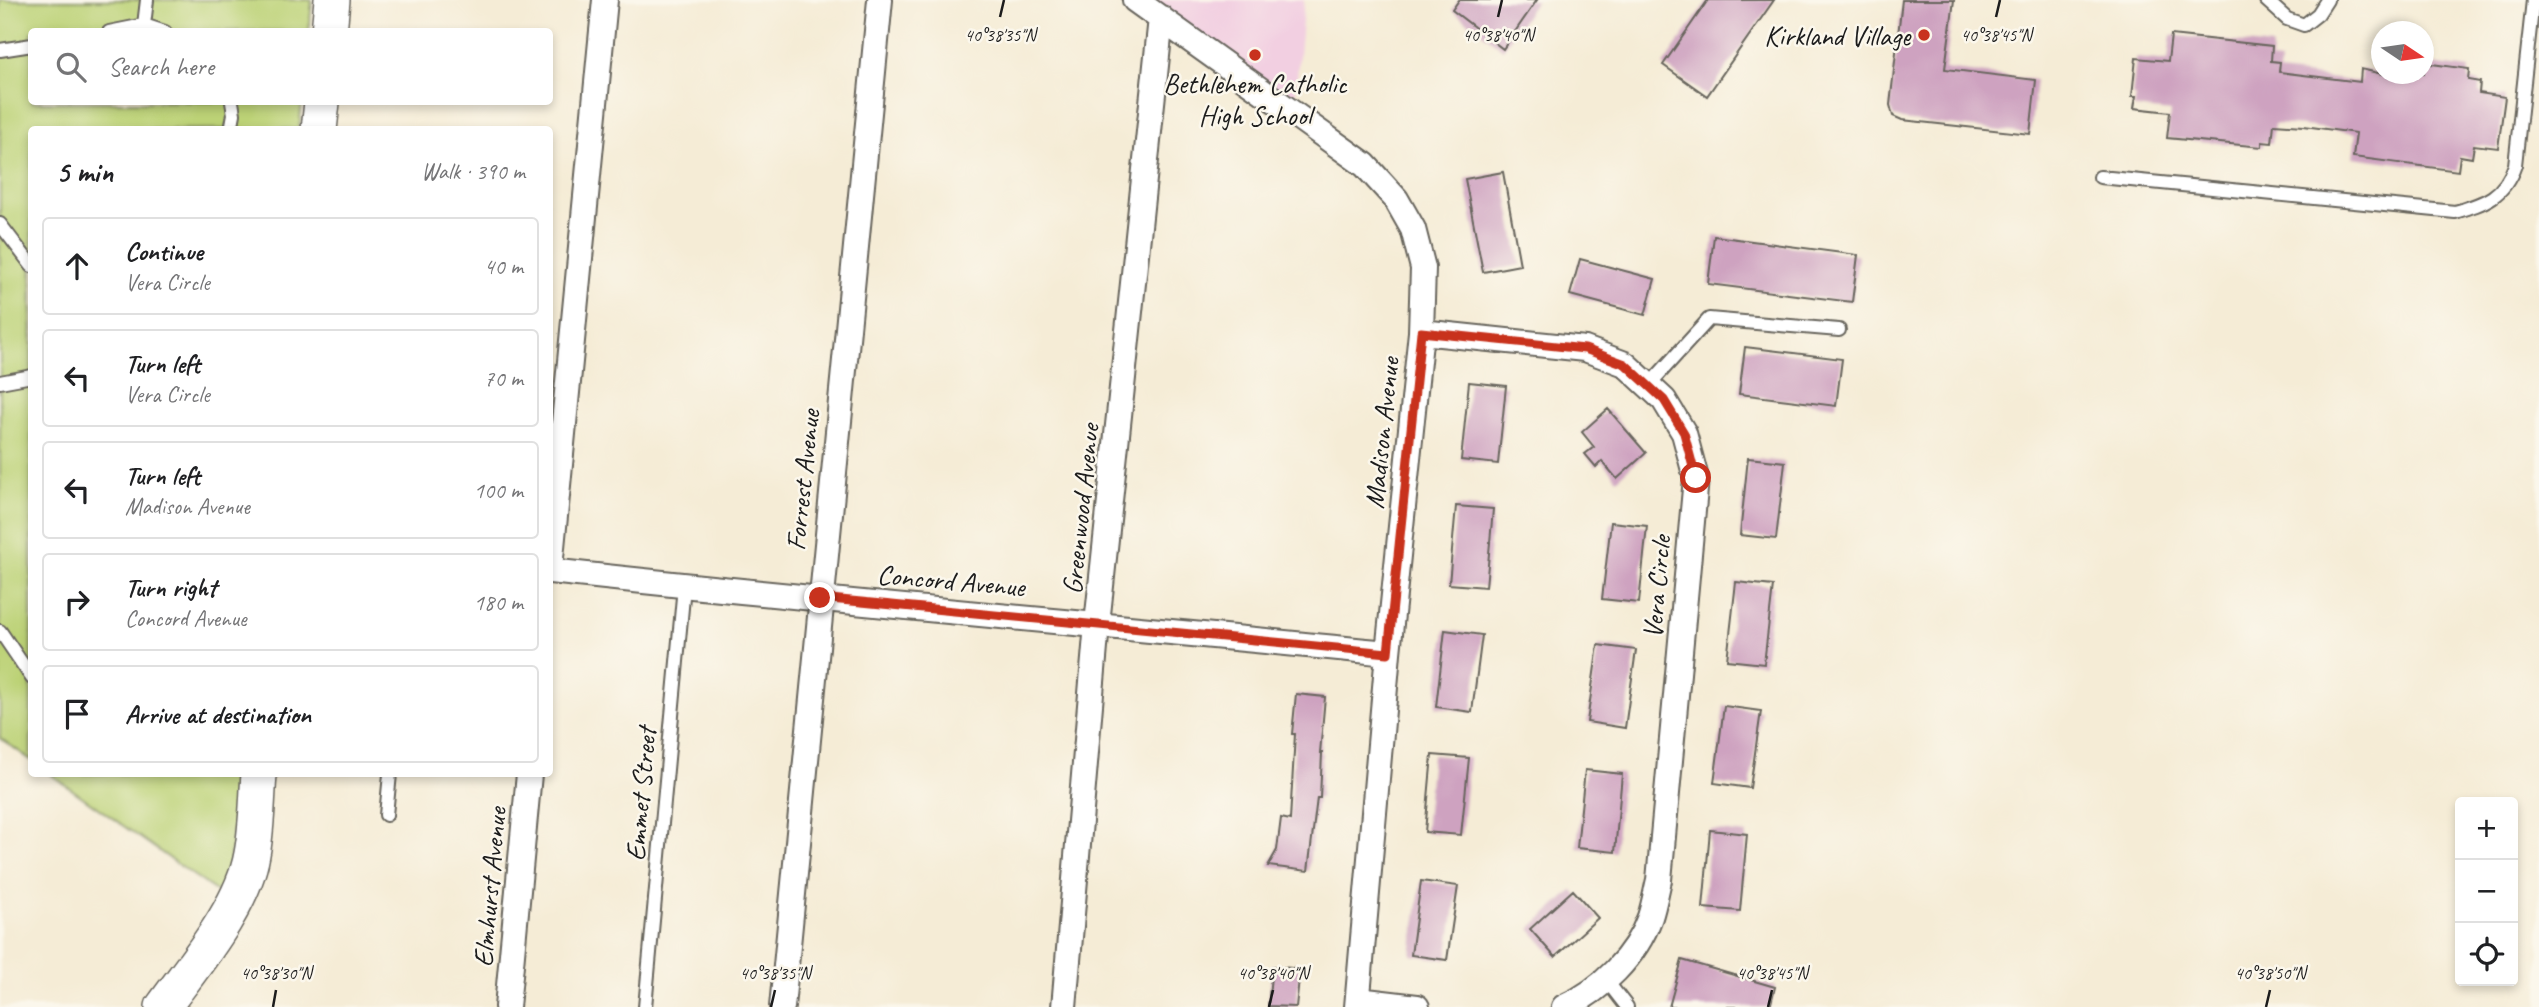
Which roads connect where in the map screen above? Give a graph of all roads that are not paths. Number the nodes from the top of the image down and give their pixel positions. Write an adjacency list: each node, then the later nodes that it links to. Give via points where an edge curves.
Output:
1 (147, 0): 10 (lane)
2 (332, 0): 13 (street)
3 (605, 0): 28 (street)
4 (880, 0): 31 (street, Forrest Avenue)
5 (1135, 0): 9 (street, Madison Avenue)
6 (2266, 0): 7 (lane, via 2287,19 2304,25)
7 (2328, 0)
8 (2533, 0): 20 (lane, via 2515,165 2500,192 2484,204 2455,212)
9 (1161, 18): 24 (street, Madison Avenue, via 1365,165 1395,199 1413,229 1423,268); 32 (street, Greenwood Avenue)
10 (144, 25): 11 (lane); 12 (lane)
11 (129, 28)
12 (153, 28)
13 (329, 28)
14 (28, 46): 15 (lane)
15 (0, 50)
16 (232, 105): 18 (lane)
17 (322, 105): 19 (street)
18 (232, 126)
19 (319, 126)
20 (2100, 177)
21 (0, 224): 22 (lane)
22 (28, 261)
23 (1839, 330): 27 (lane, via 1709,320)
24 (1421, 332): 27 (street, Vera Circle, via 1585,349 1625,364); 34 (street, Madison Avenue)
25 (28, 377): 26 (lane)
26 (0, 382)
27 (1650, 385): 40 (street, Vera Circle, via 1684,433 1696,478 1659,880 1649,919 1634,948)
28 (553, 539)
29 (553, 570): 30 (street, Concord Avenue)
30 (684, 586): 31 (street, Concord Avenue); 44 (lane, Emmet Street)
31 (820, 598): 32 (street, Concord Avenue); 45 (street, Forrest Avenue)
32 (1097, 624): 34 (street, Concord Avenue); 46 (street, Greenwood Avenue)
33 (0, 631): 35 (lane)
34 (1388, 653): 41 (street, Madison Avenue)
35 (28, 672)
36 (259, 777): 42 (street, via 252,856 239,891 220,929)
37 (390, 777): 39 (lane)
38 (529, 777): 43 (street, Elmhurst Avenue)
39 (386, 815)
40 (1606, 980): 48 (street, Vera Circle); 49 (lane)
41 (1358, 1003): 47 (street)
42 (163, 1007)
43 (507, 1007)
44 (645, 1007)
45 (782, 1007)
46 (1064, 1007)
47 (1417, 1007)
48 (1564, 1007)
49 (1627, 1007)

